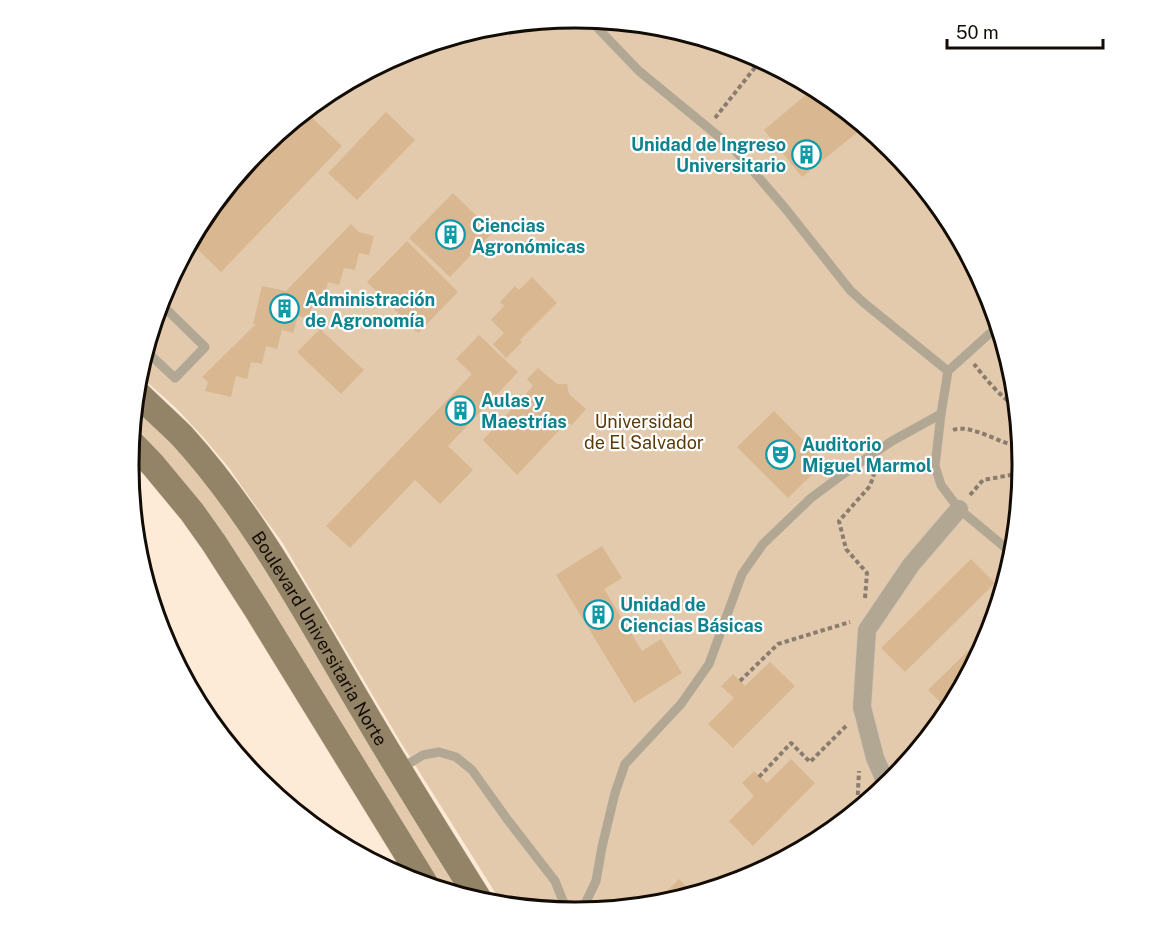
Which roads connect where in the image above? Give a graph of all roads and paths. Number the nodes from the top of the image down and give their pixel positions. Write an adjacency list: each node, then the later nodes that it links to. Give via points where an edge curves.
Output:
1 (598, 29): 3 (lane, via 639,71)
2 (755, 68): 3 (path)
3 (707, 127): 8 (lane, via 734,149 850,290)
4 (167, 310): 7 (lane, via 205,347 175,378)
5 (991, 332): 6 (lane)
6 (967, 354): 8 (lane); 9 (path)
7 (153, 357)
8 (948, 370): 11 (lane)
9 (1007, 399)
10 (144, 400): 21 (main road, Boulevard Universitaria Norte, via 181,436 254,530)
11 (941, 414): 12 (lane); 27 (lane, via 846,472 811,498 763,544 742,574 709,664 681,704 625,764 596,881)
12 (939, 435): 13 (path, via 960,427); 16 (lane, via 935,466 941,485)
13 (1011, 445)
14 (139, 451): 24 (main road, Boulevard Universitaria Norte, via 214,543)
15 (1012, 475): 16 (path, via 983,480)
16 (959, 509): 17 (lane); 22 (street, via 911,565 867,630 862,707)
17 (1004, 547)
18 (853, 621): 19 (path, via 778,644)
19 (740, 681)
20 (854, 718): 23 (path, via 810,762 791,743)
21 (398, 770): 25 (main road, Boulevard Universitaria Norte); 26 (lane, via 423,755 439,752 456,757 472,770 555,881)
22 (883, 775)
23 (759, 777)
24 (418, 872)
25 (473, 889)
26 (563, 902)
27 (586, 902)

